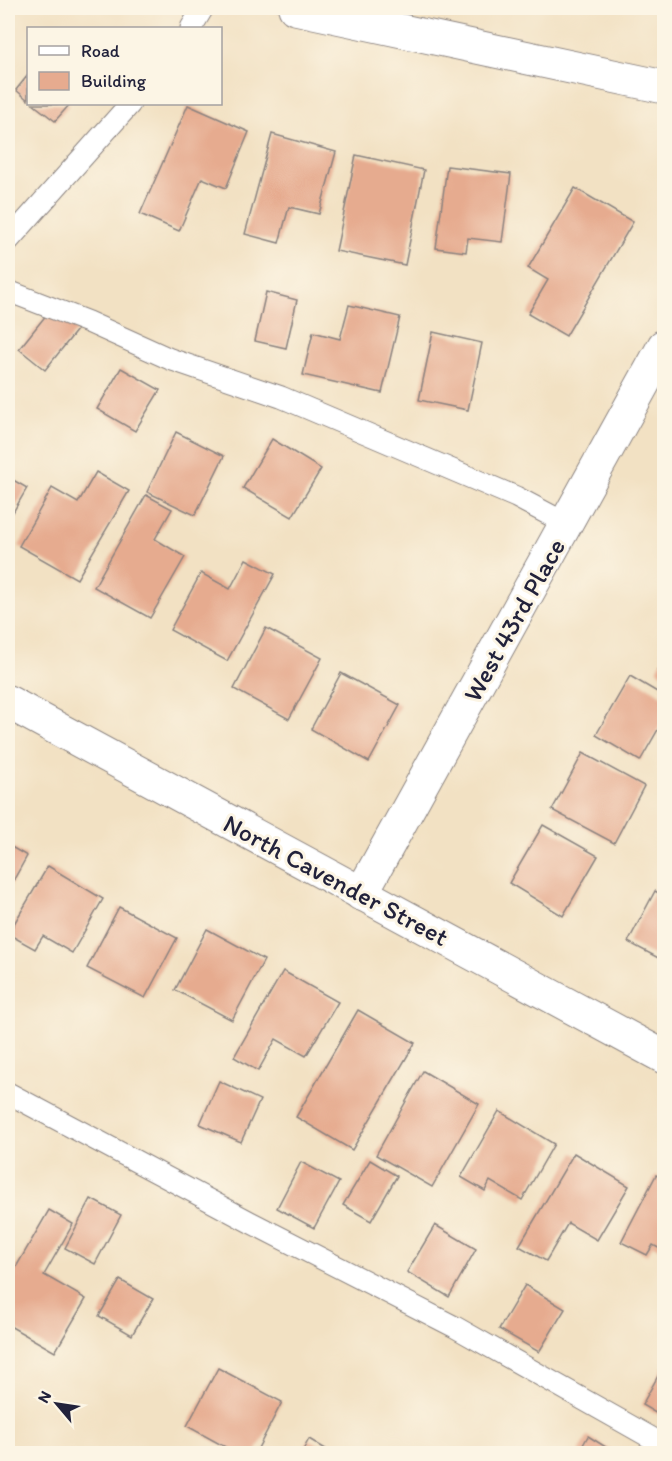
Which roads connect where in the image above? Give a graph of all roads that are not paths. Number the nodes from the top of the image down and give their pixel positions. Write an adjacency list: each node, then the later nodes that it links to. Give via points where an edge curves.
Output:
1 (202, 8): 3 (lane)
2 (294, 8): 4 (street)
3 (192, 27)
4 (664, 87)
5 (129, 105): 6 (lane)
6 (8, 241)
7 (8, 291): 9 (lane, via 170,359 281,397 516,497)
8 (664, 345): 9 (street, West 43rd Place)
9 (567, 524): 11 (street, West 43rd Place)
10 (8, 702): 11 (street, North Cavender Street)
11 (361, 894): 12 (street, North Cavender Street)
12 (664, 1058)
13 (8, 1092): 14 (lane, via 455,1327)
14 (664, 1445)

